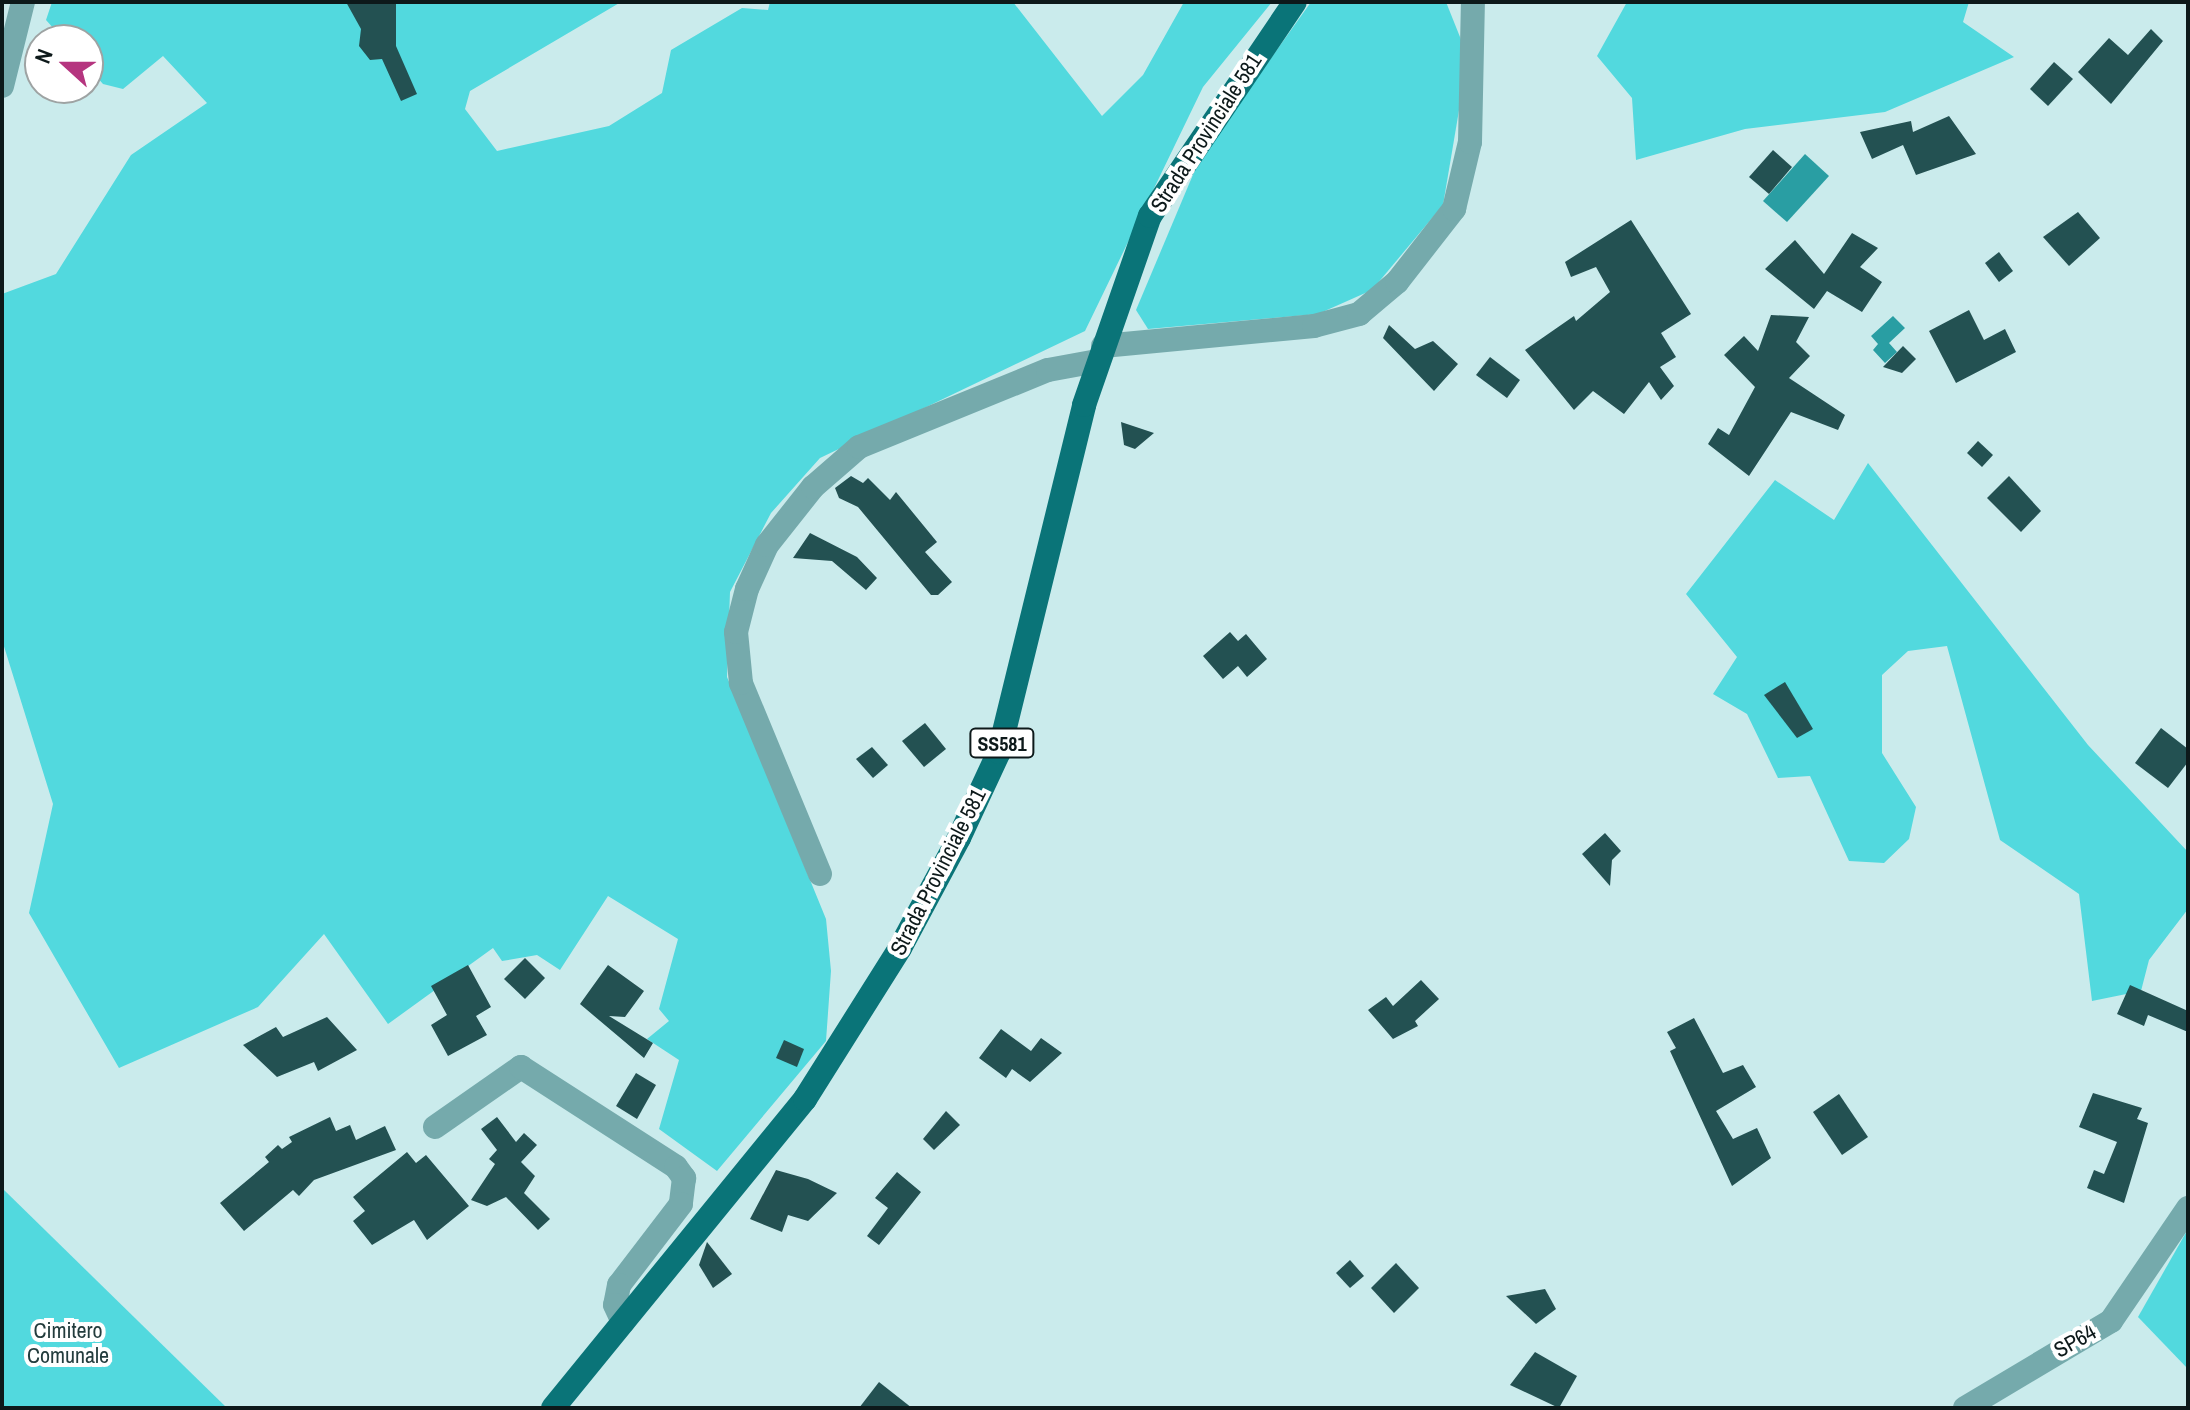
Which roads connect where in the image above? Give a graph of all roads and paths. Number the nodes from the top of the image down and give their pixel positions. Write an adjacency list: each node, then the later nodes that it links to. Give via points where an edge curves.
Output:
1 (23, 2): 4 (street)
2 (1295, 2): 5 (main road, Strada Provinciale 581 / SS581, via 1150,216)
3 (1473, 2): 5 (street, via 1470,142 1454,209 1397,282 1359,314 1314,326)
4 (2, 86)
5 (1100, 353): 6 (street, via 859,447 813,487 767,545 747,589 736,632 741,683); 9 (main road, Strada Provinciale 581 / SS581, via 999,752 959,838 900,948 805,1099)
6 (820, 874)
7 (435, 1127): 9 (street, via 521,1067 676,1167 684,1178 681,1204 619,1285 615,1305)
8 (2188, 1208): 11 (street, SP64 / SP64, via 2111,1321)
9 (623, 1322): 10 (main road, Strada Provinciale 581 / SS581)
10 (553, 1408)
11 (1965, 1408)

